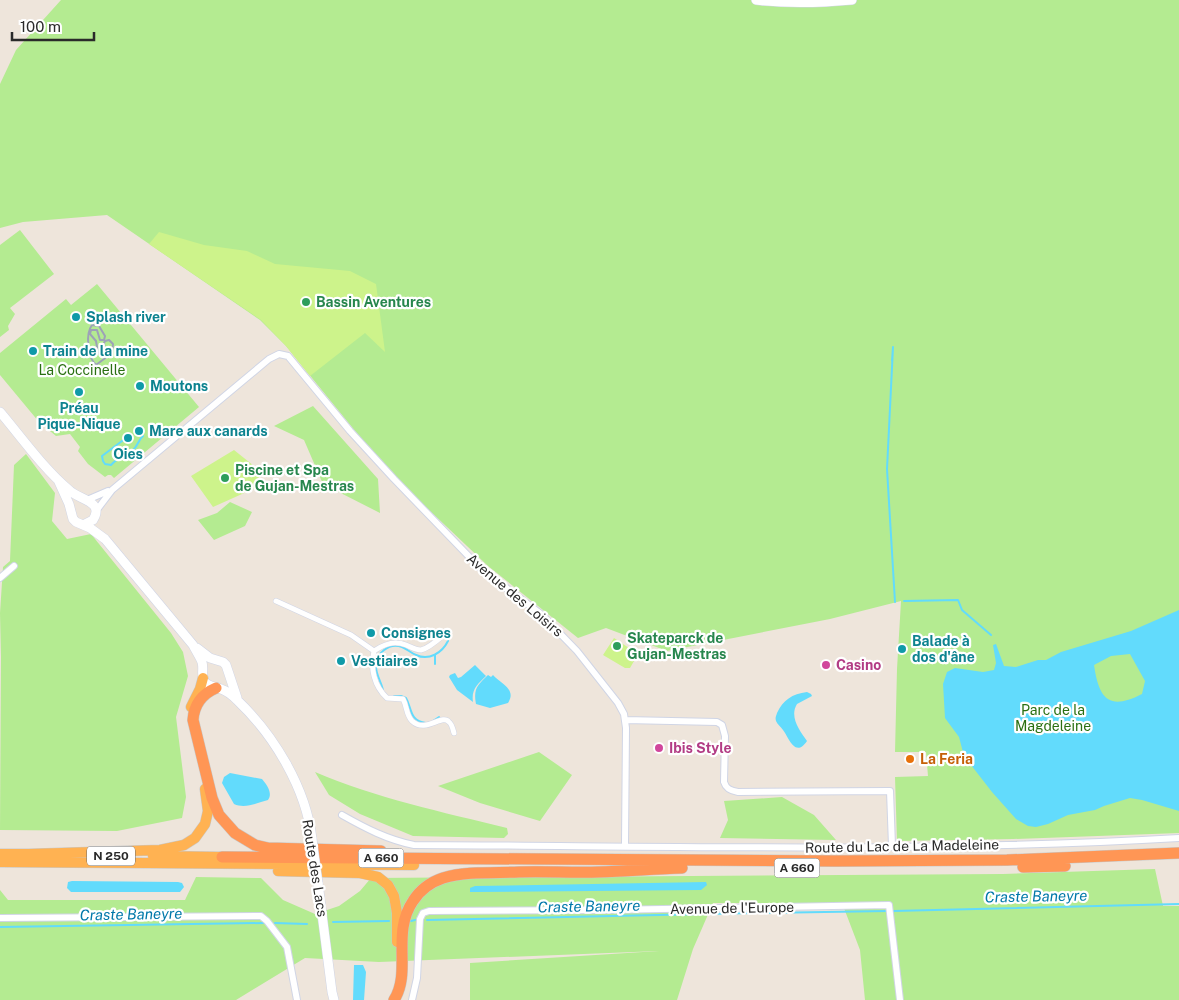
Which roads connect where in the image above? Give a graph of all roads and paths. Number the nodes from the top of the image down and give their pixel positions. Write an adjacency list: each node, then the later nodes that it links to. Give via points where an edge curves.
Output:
1 (756, 0): 2 (main road, via 783,3)
2 (852, 0)
3 (0, 412): 4 (main road, Route des Lacs)
4 (59, 482): 6 (main road, Route des Lacs); 7 (main road, Route des Lacs)
5 (112, 490): 6 (street, Avenue des Loisirs); 8 (street, Avenue des Loisirs); 22 (street, Avenue des Loisirs, via 269,359 279,354 288,356 350,431 481,568 542,615 578,650 614,697)
6 (85, 500): 7 (main road, via 74,503); 8 (main road, Route des Lacs, via 92,503)
7 (71, 511): 9 (main road, Route des Lacs, via 73,519)
8 (96, 513): 9 (main road, via 90,523); 10 (main road, Route des Lacs)
9 (83, 525): 10 (main road, Route des Lacs)
10 (105, 539): 15 (main road, Route des Lacs)
11 (14, 566): 12 (street)
12 (0, 578)
13 (276, 601): 16 (street, via 351,635)
14 (447, 632): 16 (street, via 420,650 393,642)
15 (193, 645): 17 (main road, Route des Lacs); 18 (main road, Route des Lacs, via 202,662)
16 (374, 651): 23 (street, via 372,667 380,692 387,698 403,699 407,714 415,723 427,726 446,720)
17 (215, 660): 18 (main road, via 207,664); 19 (main road, Route des Lacs, via 226,665)
18 (203, 674): 20 (main road, Route des Lacs, via 208,685); 30 (highway, via 189,720 208,805 205,824 195,838 177,848 160,850)
19 (229, 677): 20 (main road); 21 (main road, Route des Lacs)
20 (216, 688): 21 (main road, Route des Lacs, via 227,692); 31 (highway, via 206,692 198,702 194,726 214,805 227,826 245,840 279,849 345,849)
21 (241, 704): 38 (main road, Route des Lacs, bridge, via 291,772 304,805 312,838)
22 (625, 720): 26 (street); 27 (street, via 700,721 722,725 725,736 724,782 731,791 890,792)
23 (454, 733)
24 (342, 814): 26 (street, Route du Lac de La Madeleine, via 392,839 414,844)
25 (1179, 838): 27 (street, Route du Lac de La Madeleine)
26 (625, 845): 27 (street, Route du Lac de La Madeleine)
27 (892, 846)
28 (1179, 853): 31 (highway, A 660, via 930,861)
29 (0, 854): 30 (highway, N 250)
30 (29, 854): 32 (highway, N 250)
31 (540, 859): 32 (highway, A 660)
32 (220, 861): 34 (highway, N 250); 35 (highway, N 250); 40 (highway, via 246,869 360,873 383,880 392,890 397,913 396,983)
33 (1179, 861): 36 (highway, A 660, via 1043,867)
34 (0, 862)
35 (414, 866): 36 (highway, A 660)
36 (682, 868): 41 (highway, via 470,874 433,883 424,888 406,915 402,931 400,983)
37 (0, 918): 39 (street, via 261,916 288,947)
38 (332, 997)
39 (297, 1000)
40 (389, 1000)
41 (394, 1000)
42 (412, 1000): 43 (street, Avenue de l'Europe, via 417,978 420,918 429,911 889,905)
43 (900, 1000)

